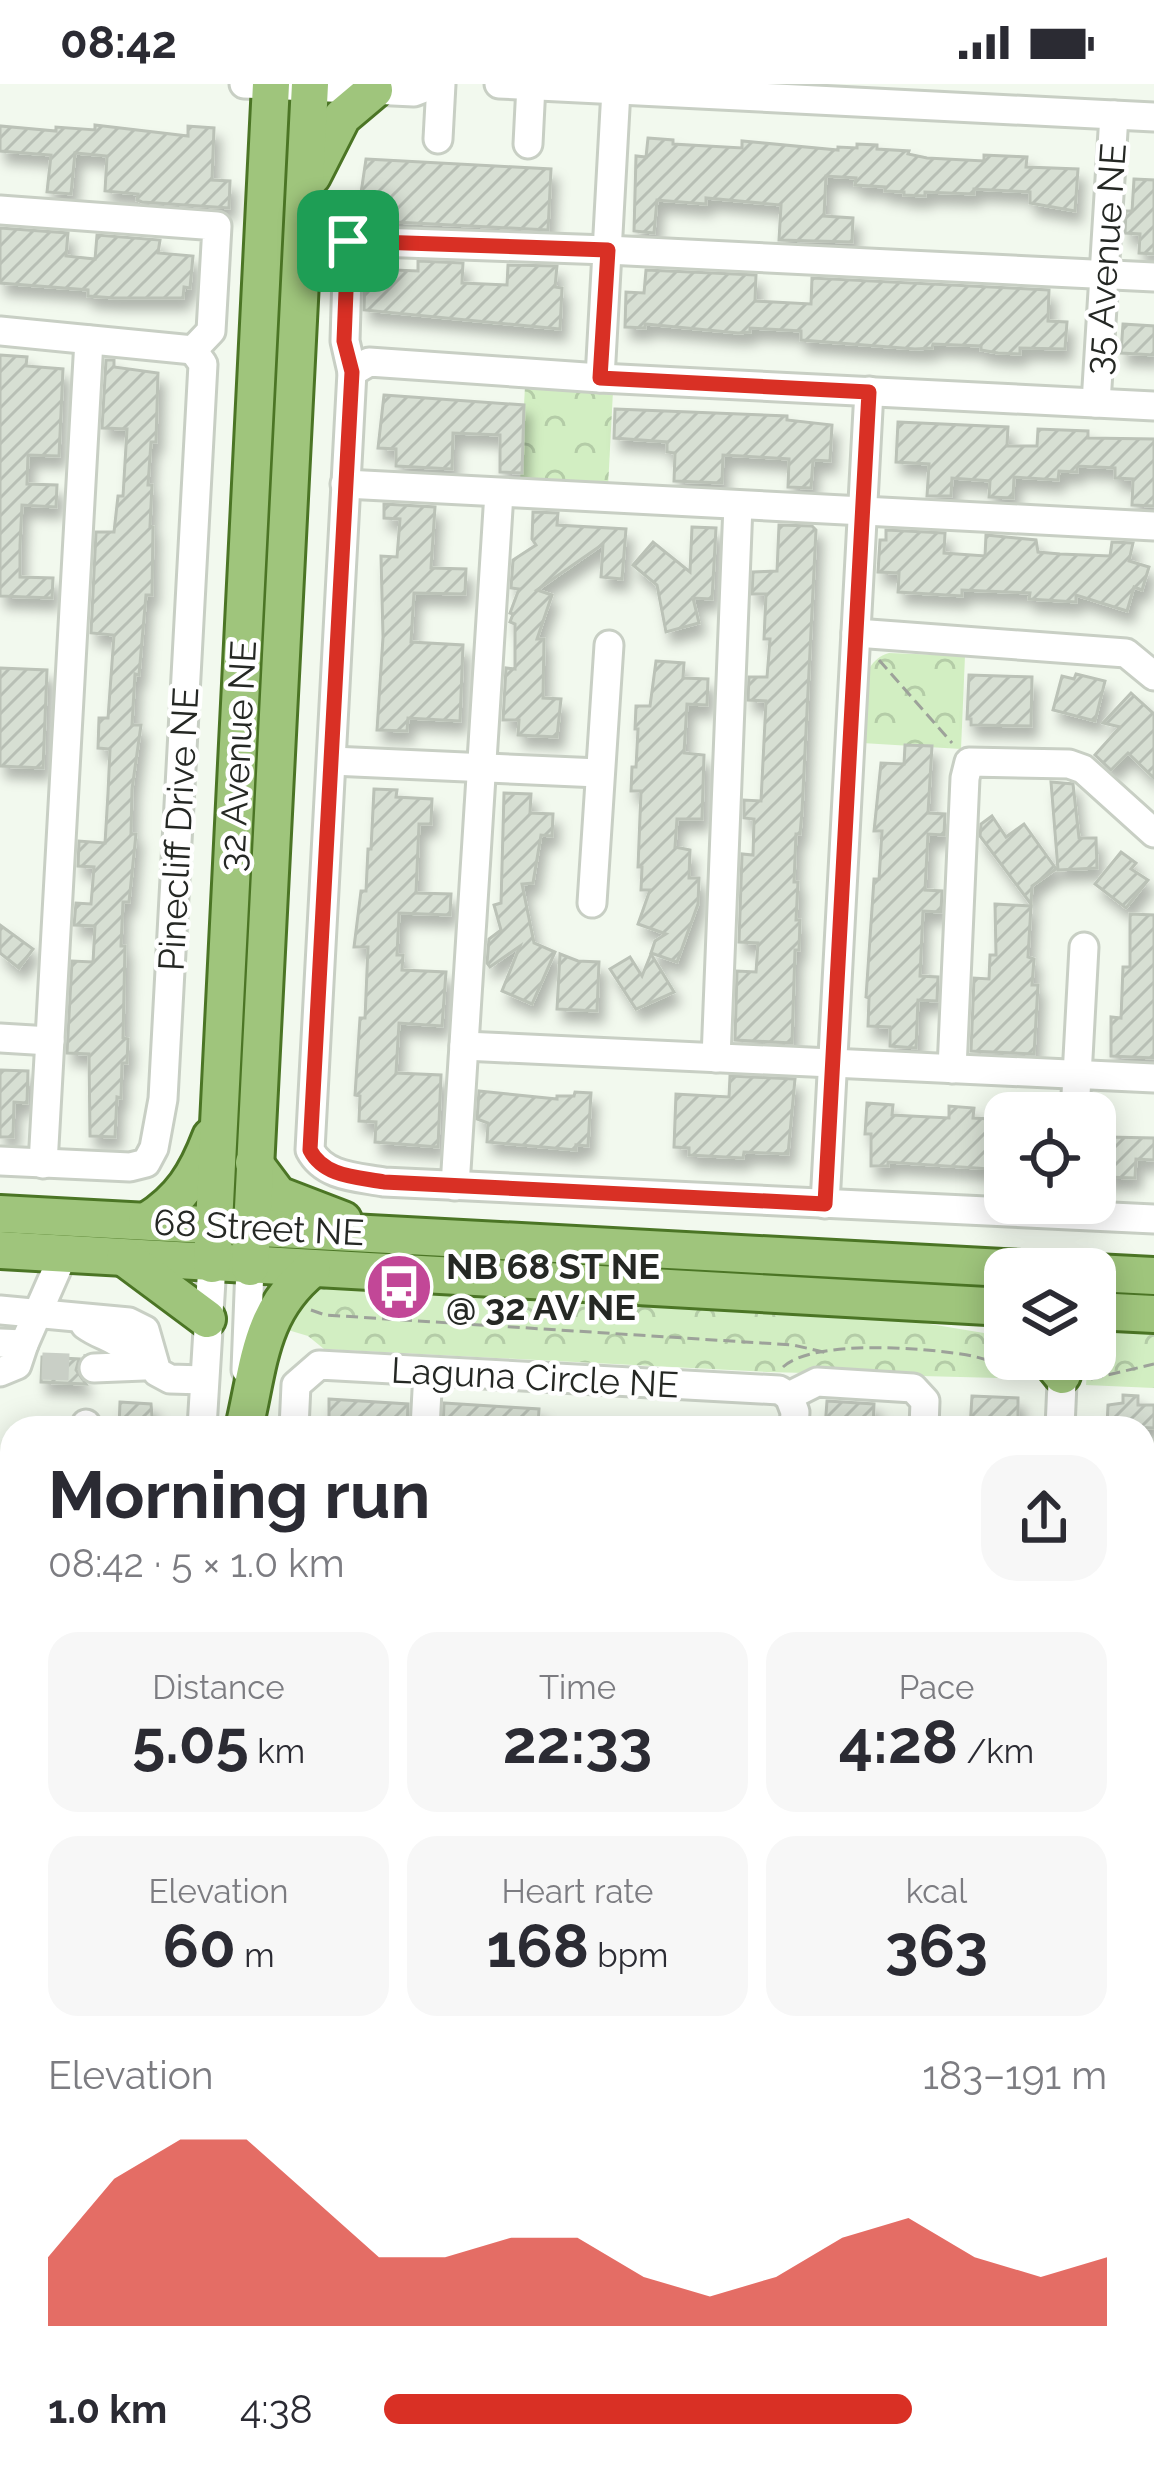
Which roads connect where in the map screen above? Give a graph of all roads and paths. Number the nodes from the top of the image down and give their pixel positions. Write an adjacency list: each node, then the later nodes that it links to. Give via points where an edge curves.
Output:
1 (244, 84): 2 (street)
2 (271, 84): 5 (street); 51 (main road, 32 Avenue NE)
3 (438, 84): 7 (street); 12 (street)
4 (499, 84): 6 (street)
5 (310, 85): 7 (street); 14 (main road, 32 Avenue NE)
6 (531, 86): 8 (street); 13 (street)
7 (374, 90): 14 (main road, via 342,117)
8 (616, 90): 9 (street); 16 (street)
9 (878, 93): 10 (street)
10 (1114, 116): 11 (street); 17 (street, 35 Avenue NE)
11 (1154, 117)
12 (439, 139)
13 (528, 144)
14 (303, 196): 53 (main road, 32 Avenue NE)
15 (0, 210): 21 (street, via 218,226 211,331)
16 (608, 250): 17 (street); 22 (street, via 348,241 344,341); 23 (street)
17 (1104, 275): 18 (street); 25 (street, 35 Avenue NE)
18 (1154, 277)
19 (0, 331): 20 (street)
20 (89, 340): 21 (street); 43 (street)
21 (193, 350): 54 (street, Pinecliff Drive NE, via 203,364 160,1116 146,1163)
22 (352, 372): 23 (street, via 369,362); 27 (street)
23 (600, 378): 24 (street)
24 (869, 392): 25 (street); 30 (street)
25 (1096, 403): 26 (street)
26 (1154, 406)
27 (345, 484): 28 (street); 35 (street)
28 (499, 494): 29 (street); 37 (street)
29 (738, 506): 30 (street); 45 (street)
30 (862, 512): 31 (street); 32 (street)
31 (1154, 526)
32 (856, 632): 34 (street, via 1126,653); 36 (path); 46 (street)
33 (609, 645): 38 (street)
34 (1154, 676)
35 (332, 761): 37 (street); 55 (street, via 310,1150 317,1164 336,1172)
36 (969, 762): 39 (street, via 1083,769); 47 (street)
37 (482, 767): 38 (street); 44 (street)
38 (599, 773): 40 (street)
39 (1154, 833)
40 (592, 904)
41 (1084, 947): 48 (street)
42 (0, 1038): 43 (street)
43 (50, 1041): 54 (street)
44 (464, 1046): 45 (street); 55 (street)
45 (716, 1058): 46 (street)
46 (833, 1064): 47 (street); 56 (street)
47 (952, 1069): 48 (street)
48 (1077, 1076): 49 (street); 50 (street)
49 (1154, 1078)
50 (1076, 1092)
51 (220, 1111): 61 (main road, via 181,1196); 62 (main road, 32 Avenue NE)
52 (0, 1161): 54 (street, Pinecliff Drive NE)
53 (254, 1163): 63 (main road, 32 Avenue NE); 64 (main road, via 278,1195)
54 (43, 1164)
55 (455, 1186): 56 (street)
56 (825, 1204): 57 (street)
57 (984, 1207)
58 (0, 1214): 61 (main road, 68 Street NE)
59 (1116, 1214): 60 (street)
60 (1154, 1219)
61 (147, 1221): 62 (main road, 68 Street NE)
62 (214, 1225): 63 (main road, 68 Street NE); 68 (main road, 32 Avenue NE)
63 (252, 1227): 64 (main road, 68 Street NE); 69 (main road, 32 Avenue NE)
64 (386, 1234): 70 (main road, 68 Street NE)
65 (0, 1250): 66 (main road, 68 Street NE)
66 (64, 1253): 67 (main road, 68 Street NE); 79 (street)
67 (122, 1256): 68 (main road, 68 Street NE); 82 (main road)
68 (212, 1264): 69 (main road, 68 Street NE); 82 (street, 32 Avenue NE)
69 (250, 1267): 71 (main road, 68 Street NE); 95 (street, 32 Avenue NE)
70 (984, 1267)
71 (312, 1270): 74 (main road, 68 Street NE); 96 (main road, via 276,1306)
72 (1116, 1274): 73 (main road)
73 (1154, 1276)
74 (948, 1304): 75 (main road, 68 Street NE); 81 (main road)
75 (984, 1306)
76 (302, 1307): 83 (path)
77 (0, 1310): 79 (street)
78 (1116, 1312): 80 (main road)
79 (39, 1313): 84 (street); 89 (street, via 145,1330)
80 (1154, 1314)
81 (984, 1317)
82 (207, 1319): 91 (street, 32 Avenue NE)
83 (828, 1353): 85 (path); 93 (path, via 790,1361 782,1369)
84 (17, 1358)
85 (984, 1358)
86 (1154, 1364): 87 (path)
87 (1116, 1367)
88 (94, 1368): 89 (street)
89 (143, 1369): 91 (street)
90 (428, 1372): 93 (street, Laguna Circle NE); 97 (street, Laguna Circle NE, via 320,1365 296,1385); 98 (street)
91 (204, 1380): 94 (street, 32 Avenue NE)
92 (1059, 1380): 101 (street)
93 (784, 1393): 99 (street); 100 (street, Laguna Circle NE, via 817,1382 913,1388 926,1401)
94 (202, 1416)
95 (244, 1416)
96 (247, 1416)
97 (295, 1416)
98 (426, 1416)
99 (795, 1416)
100 (925, 1416)
101 (1060, 1416)

